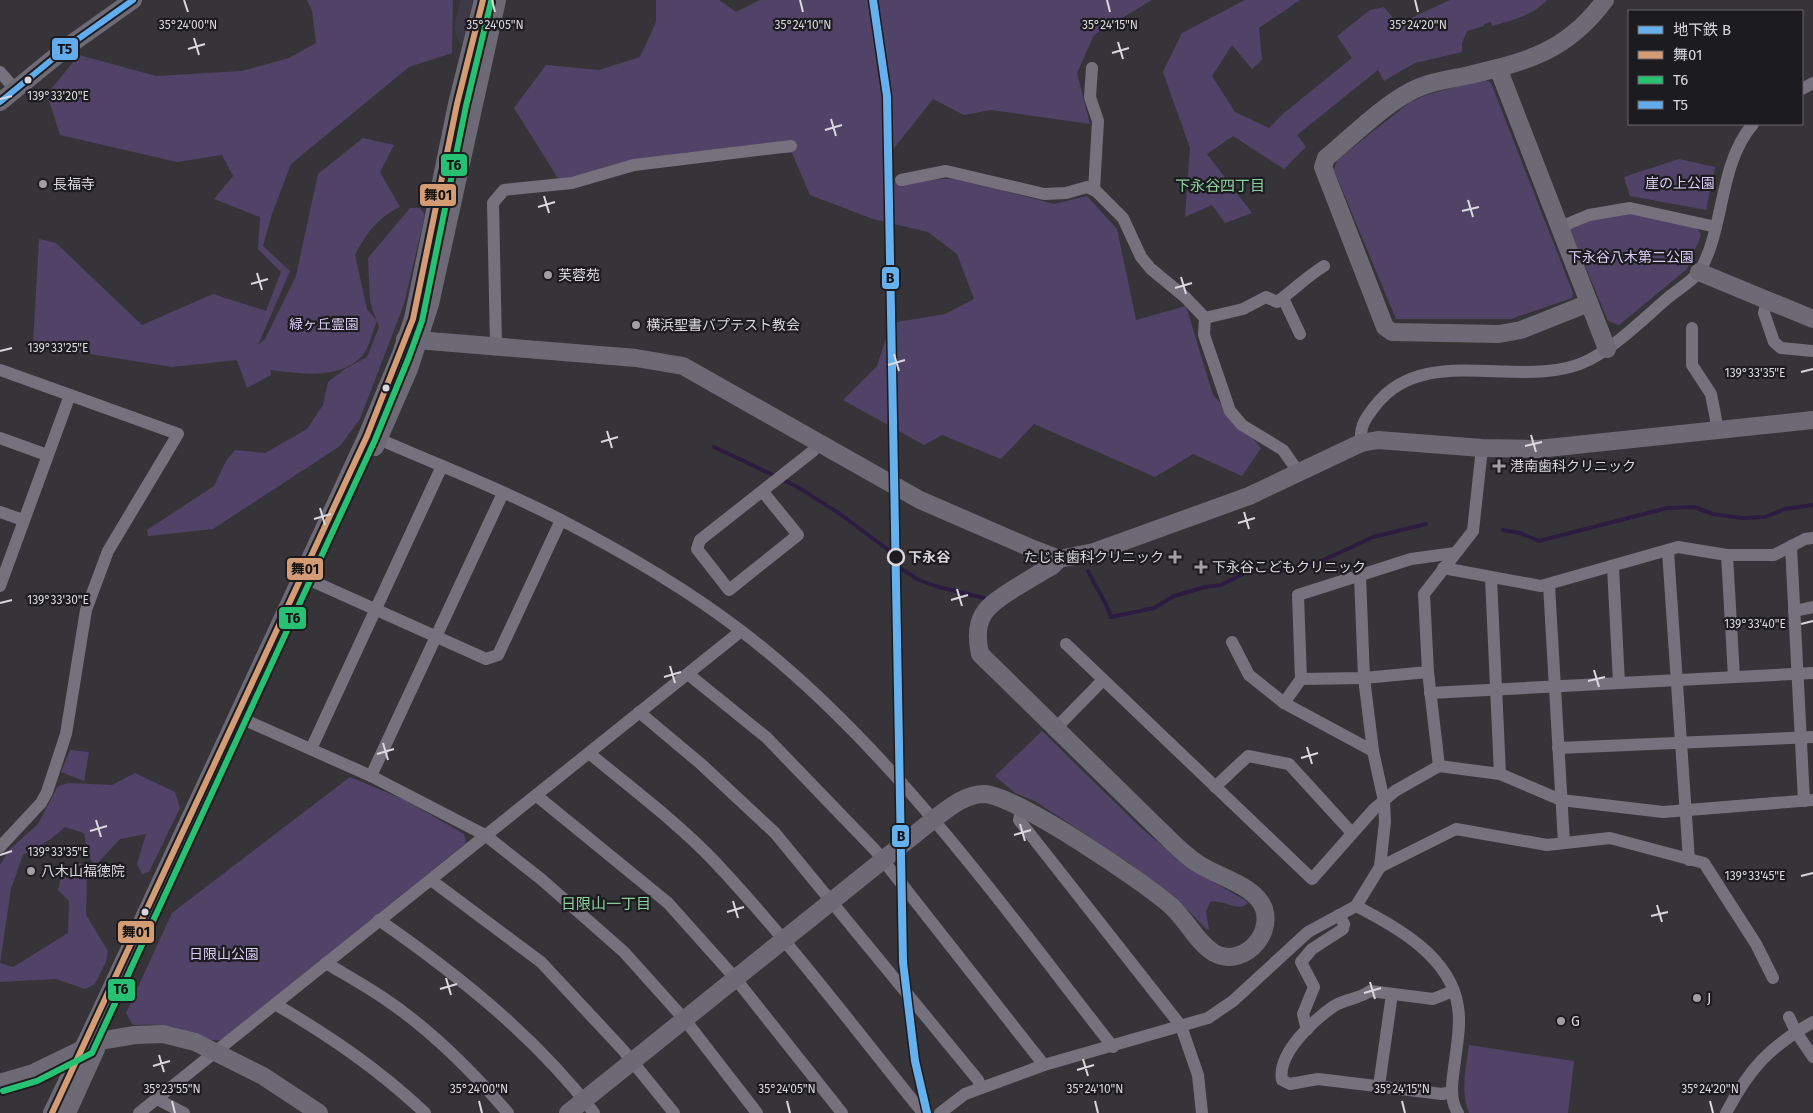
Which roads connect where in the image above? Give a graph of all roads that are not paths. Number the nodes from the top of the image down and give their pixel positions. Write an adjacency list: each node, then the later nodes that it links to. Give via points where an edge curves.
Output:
1 (133, 0): 8 (street)
2 (483, 0): 25 (street, via 457,104 415,310)
3 (497, 0): 25 (street, via 430,304)
4 (1605, 0): 6 (street, via 1579,30 1555,48)
5 (1092, 68): 13 (street, via 1090,97 1098,121)
6 (1498, 68): 15 (street); 20 (street, via 1421,86 1402,96 1326,158 1323,167 1385,327 1392,332 1499,334 1521,330)
7 (0, 72): 8 (street)
8 (15, 88): 9 (street)
9 (0, 102)
10 (1752, 125): 14 (street, via 1738,147)
11 (791, 146): 26 (street, via 634,165 572,183 504,190 493,202)
12 (901, 180): 13 (street, via 946,171 1044,194 1088,187)
13 (1094, 190): 21 (street, via 1123,218 1150,269)
14 (1716, 226): 15 (street, via 1630,208 1589,214); 17 (street)
15 (1560, 227): 20 (street)
16 (1324, 266): 18 (street)
17 (1699, 272): 19 (street); 27 (street)
18 (1283, 298): 21 (street, via 1277,302 1266,297 1243,309); 24 (street)
19 (1767, 300): 22 (street); 28 (street, via 1764,313 1774,342 1781,348)
20 (1589, 303): 27 (street)
21 (1205, 318): 40 (street, via 1204,335 1230,412 1242,425 1283,450)
22 (1813, 319)
23 (1692, 328): 32 (street, via 1692,365 1712,394)
24 (1300, 334)
25 (412, 340): 26 (street); 33 (street, via 402,354)
26 (496, 345): 36 (street, via 636,358 683,366)
27 (1607, 349): 35 (street, via 1589,360 1556,371 1445,371 1412,378 1376,403 1360,429)
28 (1813, 351)
29 (0, 370): 30 (street)
30 (70, 395): 38 (street); 103 (street, via 178,434 108,551 86,610 66,734 47,792)
31 (1813, 420): 32 (street)
32 (1718, 430): 37 (street, via 1531,450)
33 (373, 436): 39 (street); 55 (street)
34 (0, 438): 38 (street)
35 (1361, 443): 37 (street, via 1398,440); 40 (street)
36 (818, 444): 41 (street); 51 (street, via 920,500)
37 (1482, 448): 49 (street, via 1473,531)
38 (47, 455): 44 (street)
39 (442, 466): 42 (street); 60 (street)
40 (1299, 473): 51 (street, via 1249,496 1094,552)
41 (768, 488): 41 (street, via 700,540 697,549 729,590 798,535)
42 (503, 493): 45 (street); 63 (street)
43 (0, 512): 44 (street)
44 (23, 520): 57 (street)
45 (561, 520): 62 (street, via 673,584); 63 (street, via 498,655 486,659)
46 (1813, 538): 47 (street)
47 (1791, 546): 50 (street, via 1774,555); 61 (street)
48 (1668, 551): 50 (street, via 1678,547); 52 (street); 74 (street)
49 (1455, 553): 53 (street); 54 (street, via 1411,559)
50 (1727, 554): 70 (street)
51 (1059, 559): 82 (street, via 985,610 979,620 976,637 980,654)
52 (1613, 567): 58 (street); 75 (street)
53 (1443, 568): 56 (street); 66 (street, via 1424,594)
54 (1360, 576): 71 (street); 72 (street, via 1298,595)
55 (306, 578): 60 (street); 81 (street)
56 (1491, 578): 58 (street); 77 (street)
57 (0, 585)
58 (1549, 585): 76 (street)
59 (1813, 608): 61 (street)
60 (376, 610): 63 (street); 86 (street)
61 (1794, 611): 69 (street)
62 (741, 631): 68 (street); 99 (street, via 803,684 873,752)
63 (436, 636): 91 (street)
64 (1232, 642): 79 (street, via 1249,675)
65 (1066, 644): 73 (street)
66 (1428, 672): 71 (street); 78 (street)
67 (1813, 673): 69 (street)
68 (688, 674): 80 (street); 104 (street, via 766,737)
69 (1798, 674): 70 (street); 83 (street)
70 (1734, 677): 74 (street)
71 (1364, 678): 72 (street); 87 (street)
72 (1301, 679): 79 (street)
73 (1103, 680): 82 (street); 92 (street)
74 (1677, 680): 75 (street); 84 (street)
75 (1619, 683): 76 (street)
76 (1555, 686): 77 (street); 85 (street)
77 (1496, 689): 78 (street); 90 (street)
78 (1430, 693): 89 (street)
79 (1284, 703): 87 (street)
80 (639, 712): 88 (street); 108 (street, via 775,833)
81 (241, 718): 86 (street); 125 (street)
82 (1056, 728): 97 (street, via 1174,844 1198,864 1245,887 1256,897 1264,910 1266,925 1259,941 1247,952 1232,956 1216,954 1202,944 1173,907 1152,891)
83 (1807, 737): 84 (street); 95 (street)
84 (1681, 743): 85 (street); 98 (street)
85 (1558, 748): 94 (street)
86 (311, 749): 91 (street)
87 (1373, 751): 96 (street)
88 (589, 753): 93 (street); 112 (street, via 714,861)
89 (1439, 766): 90 (street); 96 (street, via 1395,791)
90 (1500, 774): 94 (street)
91 (371, 776): 101 (street)
92 (1215, 787): 100 (street, via 1248,756 1289,764); 100 (street, via 1312,879)
93 (537, 796): 101 (street); 114 (street, via 668,903)
94 (1561, 800): 98 (street, via 1663,812); 102 (street)
95 (1809, 801): 98 (street)
96 (1384, 802): 100 (street); 106 (street)
97 (1022, 808): 99 (street, via 985,794 969,796); 122 (street, via 1019,820)
98 (1686, 810): 105 (street)
99 (934, 818): 104 (street); 126 (street)
100 (1352, 833)
101 (485, 835): 107 (street); 120 (street, via 624,952)
102 (1564, 843): 105 (street, via 1610,838); 106 (street, via 1547,845 1456,829)
103 (0, 847)
104 (884, 860): 108 (street); 130 (street)
105 (1689, 860): 115 (street, via 1704,863 1756,944)
106 (1380, 867): 109 (street)
107 (431, 880): 111 (street); 129 (street, via 541,962)
108 (833, 901): 112 (street); 133 (street, via 978,1080)
109 (1356, 906): 110 (street); 116 (street, via 1392,924 1434,958)
110 (1339, 915): 122 (street, via 1308,932 1233,1001 1208,1018); 123 (street, via 1343,929 1312,949 1301,962 1314,987 1303,1014)
111 (379, 920): 113 (street); 136 (street, via 439,962 496,1009)
112 (785, 941): 114 (street); 148 (street)
113 (326, 963): 118 (street); 143 (street, via 386,999 438,1040)
114 (735, 978): 120 (street); 147 (street)
115 (1773, 978)
116 (1453, 991): 117 (street, via 1433,999); 134 (street, via 1460,1024)
117 (1392, 994): 123 (street, via 1370,991 1335,1006); 132 (street)
118 (275, 1004): 127 (street); 142 (street, via 333,1038 391,1081)
119 (1789, 1017): 124 (street)
120 (685, 1020): 129 (street); 146 (street)
121 (1813, 1022): 124 (street)
122 (1181, 1026): 126 (street); 150 (street, via 1198,1076)
123 (1307, 1030): 132 (street, via 1294,1041 1281,1072 1282,1080 1290,1084 1318,1079)
124 (1796, 1032): 128 (street); 152 (street, via 1766,1055 1743,1082)
125 (92, 1045): 127 (street, via 135,1035 162,1034 186,1039); 131 (street, via 33,1073); 137 (street); 138 (street)
126 (1113, 1047): 130 (street)
127 (215, 1052): 135 (street); 141 (street, via 263,1076)
128 (1813, 1057)
129 (633, 1061): 136 (street); 145 (street)
130 (1044, 1065): 133 (street)
131 (0, 1083)
132 (1379, 1086): 134 (street, via 1442,1094)
133 (981, 1088): 149 (street, via 965,1094)
134 (1452, 1092): 151 (street)
135 (158, 1099): 139 (street); 140 (street)
136 (589, 1106): 144 (street)
137 (52, 1113)
138 (67, 1113)
139 (139, 1113)
140 (184, 1113)
141 (319, 1113)
142 (425, 1113)
143 (508, 1113)
144 (568, 1113)
145 (674, 1113)
146 (758, 1113)
147 (842, 1113)
148 (923, 1113)
149 (940, 1113)
150 (1202, 1113)
151 (1458, 1113)
152 (1726, 1113)

